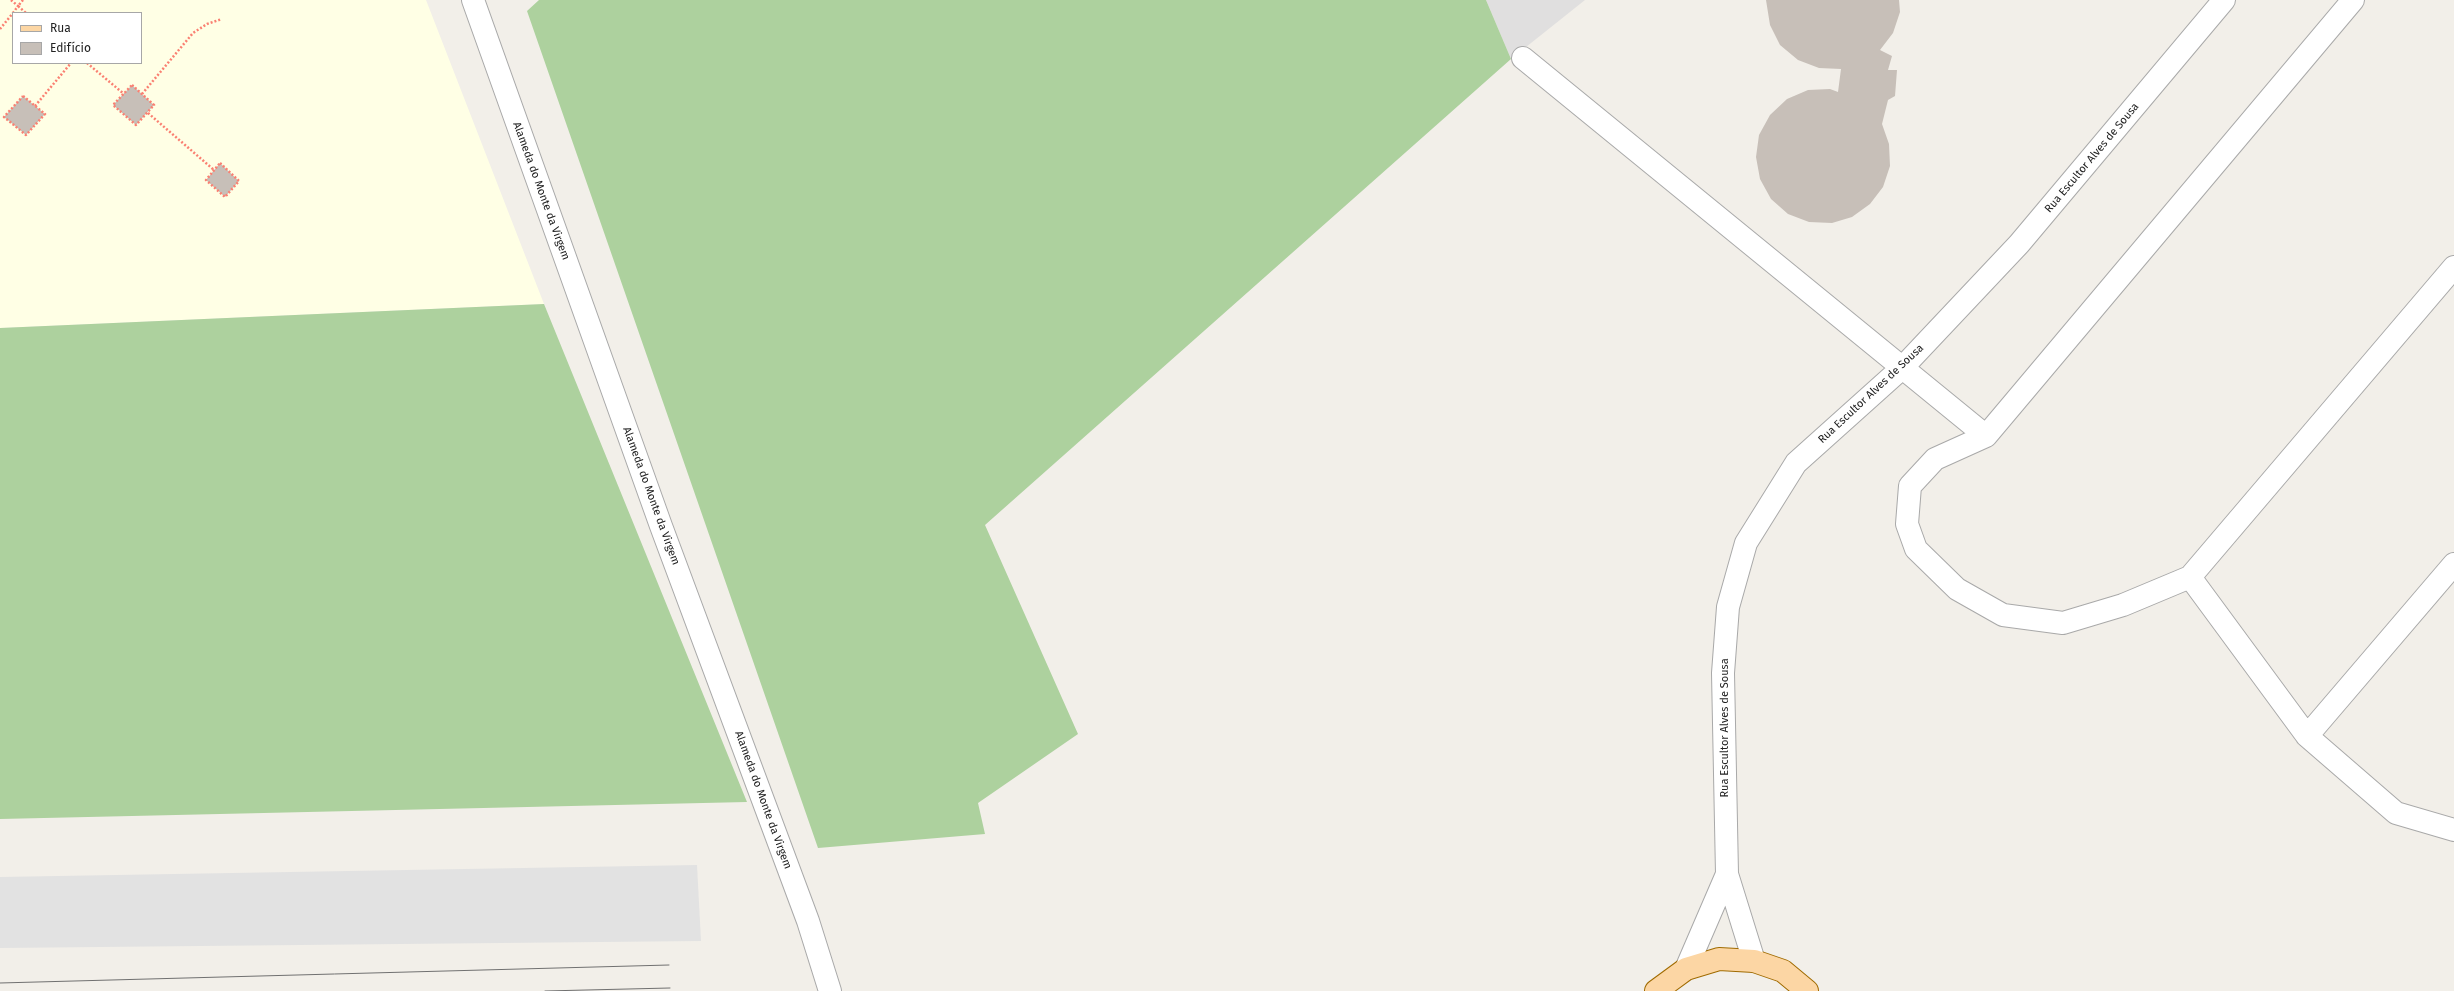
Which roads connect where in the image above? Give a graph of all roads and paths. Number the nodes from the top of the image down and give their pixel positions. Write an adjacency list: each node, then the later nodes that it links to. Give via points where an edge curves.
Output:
1 (11, 0): 6 (path)
2 (23, 0): 6 (path)
3 (473, 0): 30 (street, Alameda do Monte da Virgem, via 661,526 808,921)
4 (2224, 0): 21 (street, Rua Escultor Alves de Sousa, via 2019,244)
5 (2353, 0): 22 (street)
6 (18, 6): 7 (path); 8 (path)
7 (14, 12)
8 (25, 12)
9 (12, 14): 11 (path)
10 (222, 19): 16 (path, via 207,24 193,33)
11 (0, 29)
12 (1523, 58): 21 (street)
13 (70, 64): 17 (path)
14 (88, 64): 15 (path)
15 (124, 94): 16 (path, via 132,85); 18 (path, via 113,105 136,125)
16 (142, 94): 18 (path, via 154,105)
17 (35, 106): 17 (path, via 23,96 4,117 26,135 45,114)
18 (148, 113): 19 (path)
19 (214, 170): 19 (path, via 206,180 225,197 239,181 220,163)
20 (2454, 267): 24 (street)
21 (1903, 367): 22 (street); 27 (street, Rua Escultor Alves de Sousa, via 1796,463 1746,543 1728,607 1723,672)
22 (1986, 436): 24 (street, via 1935,459 1910,486 1907,524 1916,549 1957,590 2003,615 2063,623 2123,605)
23 (2454, 564): 25 (street)
24 (2190, 577): 25 (street)
25 (2307, 736): 26 (street, via 2396,813)
26 (2454, 830)
27 (1727, 874): 28 (street, Rua Escultor Alves de Sousa); 29 (street, Rua Escultor Alves de Sousa)
28 (1754, 961): 29 (main road, via 1719,959); 32 (main road, via 1783,971)
29 (1686, 969): 31 (main road)
30 (830, 991)
31 (1656, 991)
32 (1807, 991)

